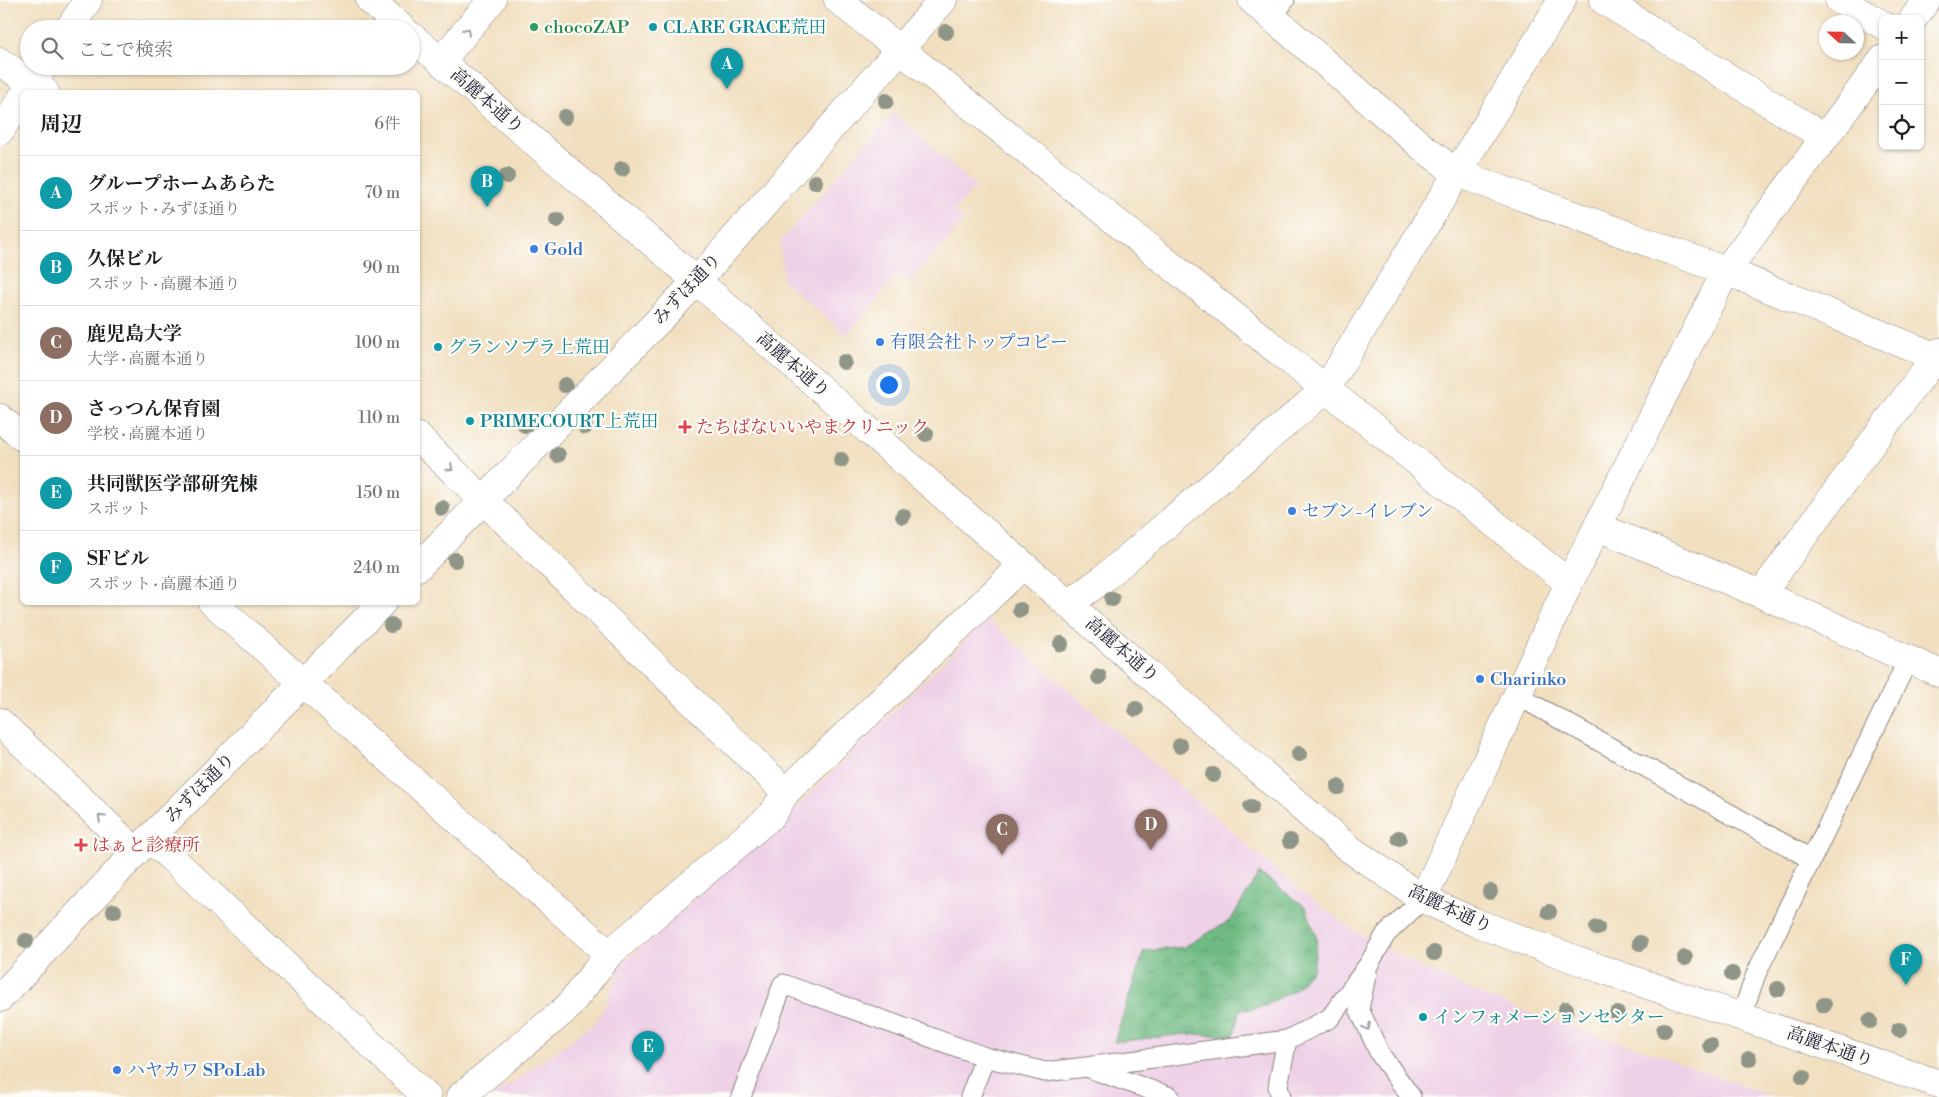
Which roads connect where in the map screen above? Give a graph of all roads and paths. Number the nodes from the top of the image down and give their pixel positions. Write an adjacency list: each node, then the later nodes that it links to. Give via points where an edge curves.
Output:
1 (88, 0): 13 (street)
2 (370, 0): 14 (street)
3 (492, 0): 19 (street, one-way to 3)
4 (838, 0): 17 (street)
5 (943, 0): 17 (street, みずほ通り)
6 (1252, 0): 11 (street)
7 (1562, 0): 25 (street)
8 (1603, 0): 24 (street)
9 (1839, 0): 15 (street)
10 (1927, 0): 12 (street)
11 (1279, 9): 25 (street, via 1426,150)
12 (1916, 15)
13 (75, 20)
14 (393, 20)
15 (1879, 24)
16 (420, 44): 19 (street, 高麗本通り)
17 (900, 50): 27 (street, みずほ通り); 29 (street)
18 (1882, 60): 24 (street)
19 (441, 61): 27 (street, 高麗本通り)
20 (0, 62): 21 (street)
21 (34, 86)
22 (20, 105): 23 (street)
23 (0, 131)
24 (1824, 136): 26 (street)
25 (1457, 173): 26 (street); 29 (street)
26 (1726, 271): 28 (street); 34 (street)
27 (696, 280): 33 (street, みずほ通り); 36 (street, 高麗本通り)
28 (1938, 356): 38 (street)
29 (1326, 389): 37 (street); 39 (street)
30 (0, 418): 31 (street)
31 (20, 435)
32 (420, 439): 33 (street, one-way to 33)
33 (483, 498): 35 (street, みずほ通り); 47 (street)
34 (1598, 527): 37 (street); 38 (street)
35 (420, 565)
36 (1022, 566): 39 (street, 高麗本通り); 47 (street)
37 (1569, 583): 45 (street)
38 (1761, 594): 42 (street)
39 (1069, 604): 50 (street, 高麗本通り, via 1347,847)
40 (215, 605): 44 (street)
41 (380, 605): 44 (street, みずほ通り)
42 (1908, 660): 43 (street); 49 (lane)
43 (1939, 673)
44 (305, 684): 48 (street, みずほ通り); 51 (street)
45 (1518, 696): 49 (lane); 50 (street)
46 (0, 722): 48 (street, one-way to 46)
47 (786, 792): 51 (street, via 772,814)
48 (143, 845): 53 (street, みずほ通り); 59 (street)
49 (1811, 859): 54 (lane, via 1756,974)
50 (1423, 899): 52 (lane, via 1386,934); 54 (street, 高麗本通り, via 1554,952)
51 (608, 954): 60 (street, via 567,1008)
52 (1369, 964): 55 (lane, via 1330,1018); 65 (lane, one-way to 65, via 1359,1009 1380,1054)
53 (0, 998)
54 (1741, 1017): 58 (street, 高麗本通り)
55 (1287, 1040): 57 (lane); 64 (lane, via 1278,1086)
56 (985, 1057): 57 (lane, via 1046,1072); 61 (lane, via 783,984); 62 (lane)
57 (1086, 1067): 63 (lane)
58 (1939, 1084)
59 (427, 1097)
60 (460, 1097)
61 (741, 1097)
62 (970, 1097)
63 (1170, 1097)
64 (1281, 1097)
65 (1411, 1097)

